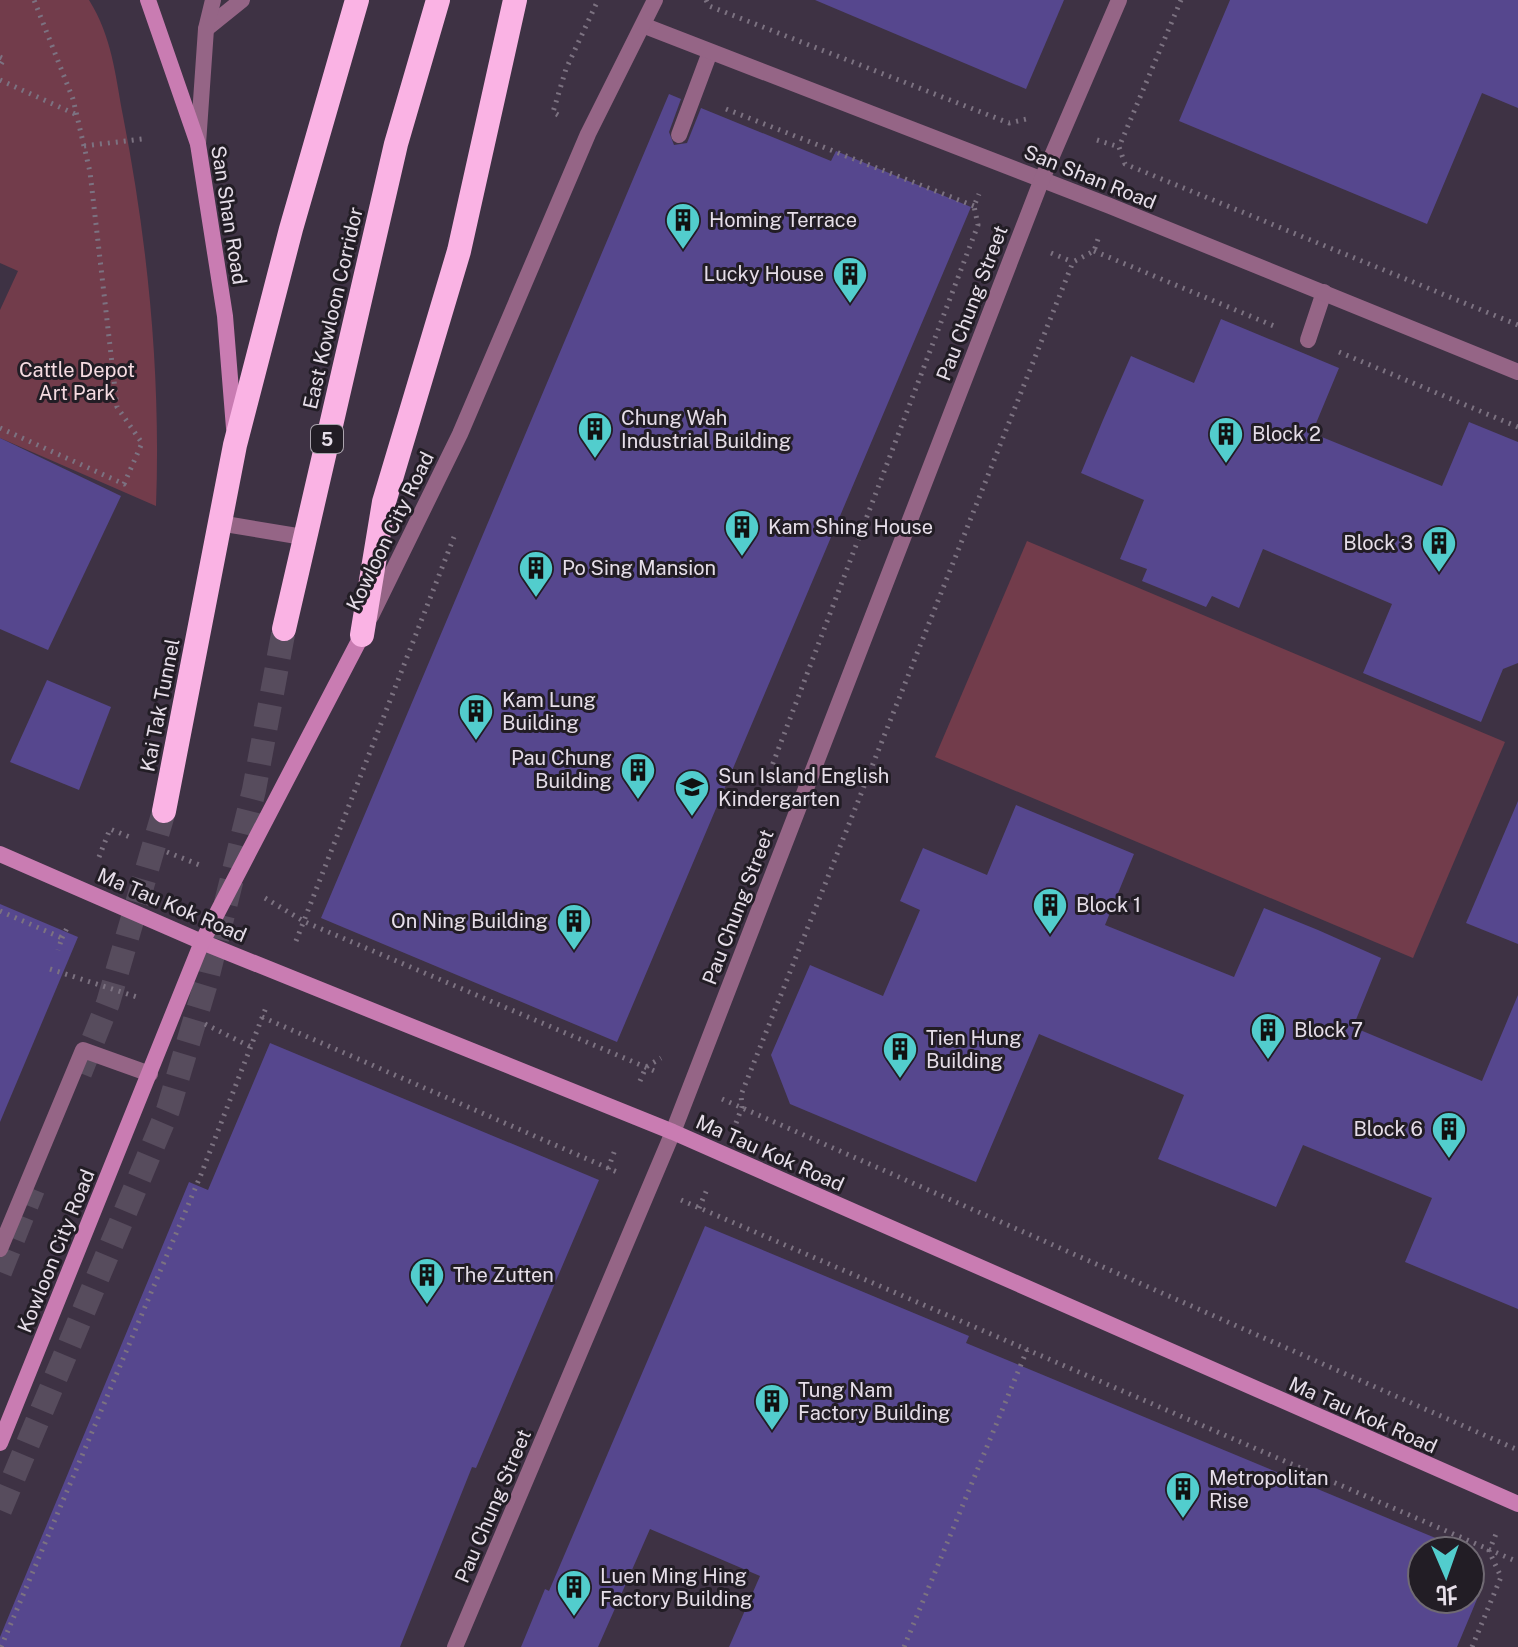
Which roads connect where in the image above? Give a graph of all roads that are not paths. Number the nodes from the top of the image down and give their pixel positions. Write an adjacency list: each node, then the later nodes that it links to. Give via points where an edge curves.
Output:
1 (148, 0): 13 (street, San Shan Road)
2 (213, 0): 10 (street)
3 (242, 0): 10 (street)
4 (357, 0): 18 (highway)
5 (438, 0): 20 (highway, East Kowloon Corridor / 5, via 396,144)
6 (515, 0): 22 (highway, via 459,251 384,502)
7 (655, 0): 9 (street, Kowloon City Road)
8 (1119, 0): 14 (street, Pau Chung Street)
9 (645, 26): 11 (street, San Shan Road); 22 (street, Kowloon City Road, via 588,134 460,434)
10 (206, 29): 13 (street)
11 (710, 52): 12 (street); 14 (street, San Shan Road)
12 (679, 135)
13 (198, 144): 18 (street, San Shan Road, via 225,316)
14 (1042, 179): 15 (street, San Shan Road); 27 (street, Pau Chung Street)
15 (1324, 292): 16 (street); 17 (street, San Shan Road)
16 (1308, 340)
17 (1518, 372)
18 (235, 445): 19 (highway)
19 (219, 523): 20 (street); 23 (highway, Kai Tak Tunnel)
20 (303, 537): 21 (highway, East Kowloon Corridor / 5)
21 (284, 629)
22 (362, 635): 25 (street, Kowloon City Road)
23 (164, 811)
24 (0, 854): 25 (street, Ma Tau Kok Road)
25 (202, 942): 26 (street, Kowloon City Road); 27 (street, Ma Tau Kok Road)
26 (150, 1074): 28 (street, via 83,1050); 29 (street, Kowloon City Road)
27 (673, 1132): 30 (street, Ma Tau Kok Road); 31 (street, Pau Chung Street)
28 (0, 1249)
29 (0, 1443)
30 (1518, 1504)
31 (455, 1647)

